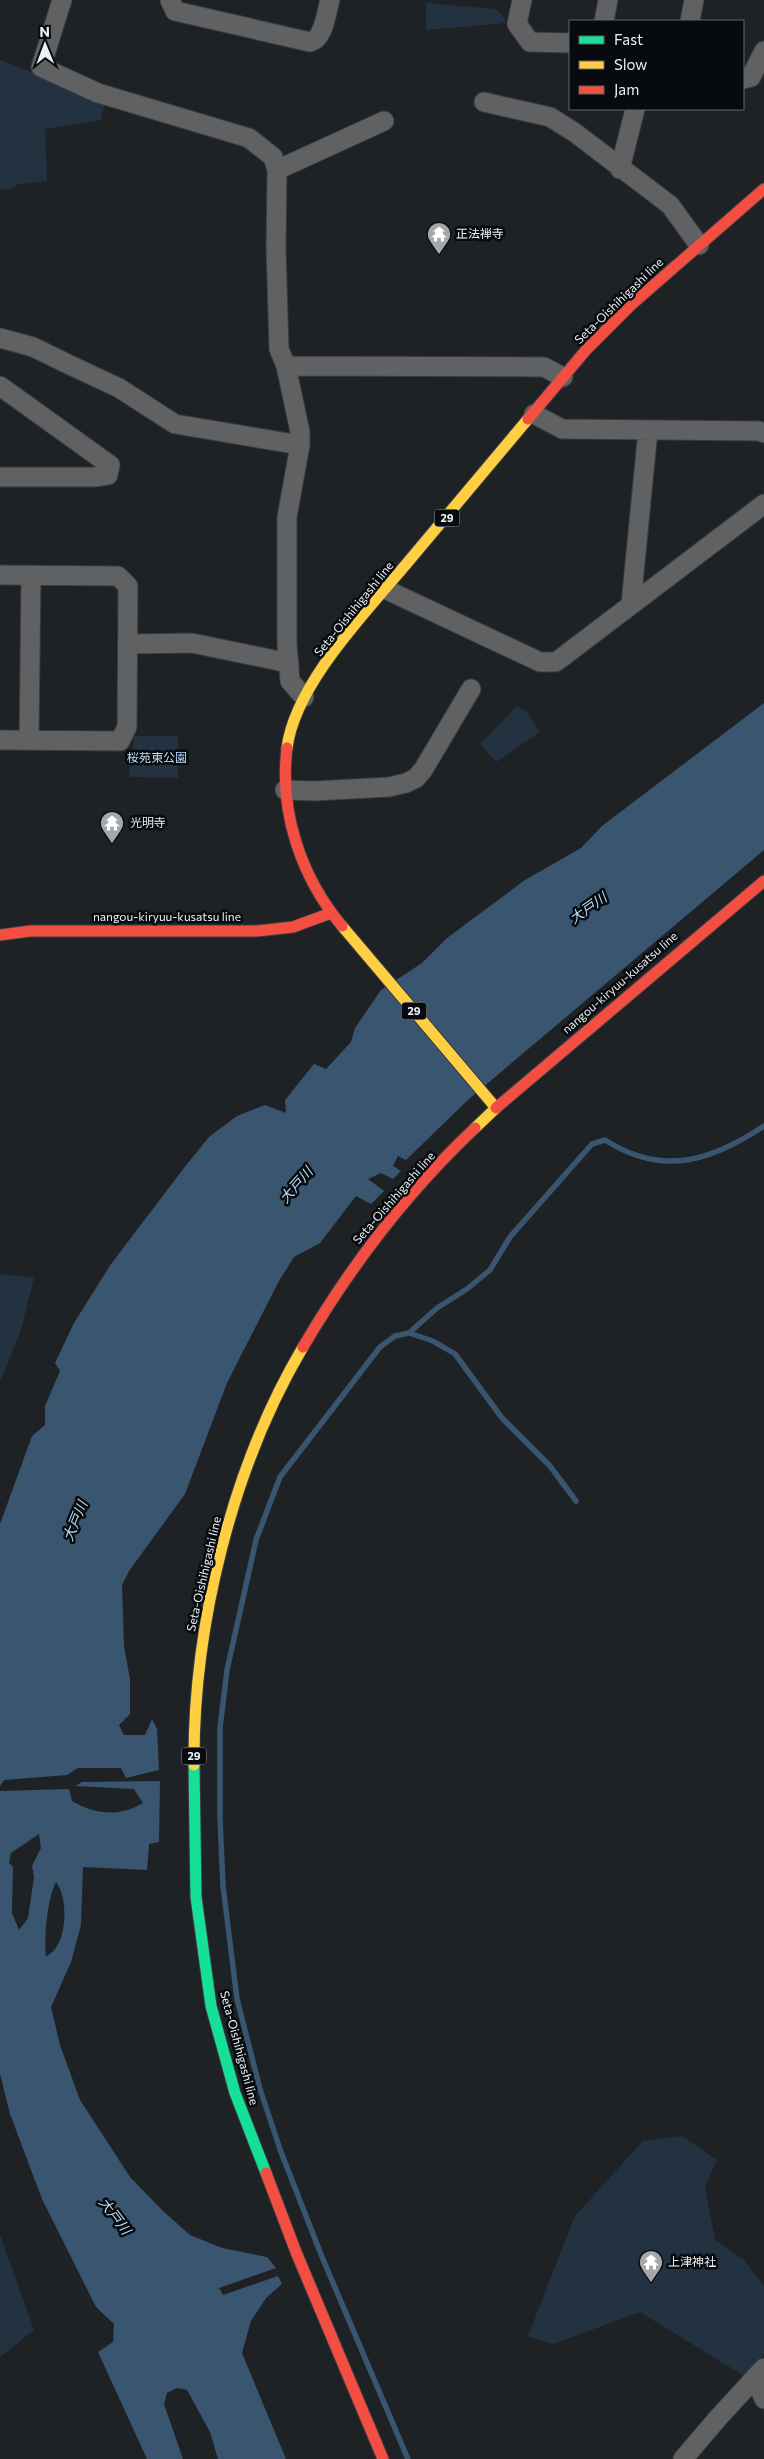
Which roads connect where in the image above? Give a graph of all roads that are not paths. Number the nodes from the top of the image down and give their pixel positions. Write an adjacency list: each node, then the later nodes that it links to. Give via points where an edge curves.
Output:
1 (62, 0): 17 (street, via 41,67 98,93 249,138 273,157)
2 (170, 0): 3 (street, via 175,11 310,42 320,36)
3 (330, 0)
4 (511, 0): 5 (street)
5 (522, 0): 10 (street, via 517,24 530,42)
6 (608, 0): 8 (street)
7 (694, 0): 9 (street)
8 (604, 20)
9 (690, 20)
10 (569, 43)
11 (764, 51): 12 (street, via 751,77)
12 (744, 78)
13 (484, 102): 16 (street, via 550,117)
14 (635, 110): 16 (street)
15 (384, 121): 17 (street)
16 (620, 169): 19 (street, via 670,206)
17 (277, 170): 21 (street, via 279,349)
18 (764, 189): 19 (main road, Seta-Oishihigashi line / 29)
19 (699, 245): 22 (main road, Seta-Oishihigashi line / 29, via 609,326)
20 (0, 340): 27 (street, via 33,347 119,388 176,424)
21 (286, 366): 22 (street, via 544,367); 27 (street)
22 (563, 377): 24 (main road, Seta-Oishihigashi line / 29)
23 (0, 386): 28 (street, via 110,465 108,474 94,477)
24 (534, 414): 25 (street, via 562,429); 32 (main road, Seta-Oishihigashi line / 29)
25 (648, 430): 26 (street); 33 (street)
26 (764, 433)
27 (300, 445): 35 (street, via 286,517)
28 (0, 476)
29 (764, 504): 33 (street)
30 (0, 575): 31 (street)
31 (31, 576): 34 (street, via 118,576 128,586); 39 (street)
32 (387, 590): 33 (street, via 540,662 556,662); 37 (main road, Seta-Oishihigashi line / 29, via 358,622)
33 (631, 604)
34 (128, 644): 35 (street, via 192,643); 39 (street, via 127,727 120,741)
35 (289, 664): 37 (street, via 290,682)
36 (471, 689): 40 (street, via 424,770 411,780 389,786)
37 (304, 697): 40 (main road, Seta-Oishihigashi line / 29, via 288,740)
38 (0, 740): 39 (street)
39 (29, 740)
40 (285, 790): 42 (main road, Seta-Oishihigashi line / 29, via 295,844 314,886)
41 (764, 881): 44 (main road, nangou-kiryuu-kusatsu line)
42 (331, 913): 43 (main road, nangou-kiryuu-kusatsu line, via 294,927 257,931 30,931); 44 (main road, Seta-Oishihigashi line / 29)
43 (0, 935)
44 (496, 1108): 47 (main road, Seta-Oishihigashi line / 29, via 458,1144 382,1229 334,1294 279,1387 245,1471 224,1539 202,1645 194,1726 196,1897 211,2006 238,2103)
45 (760, 2373): 46 (street); 48 (street)
46 (764, 2399)
47 (383, 2459)
48 (684, 2459)

